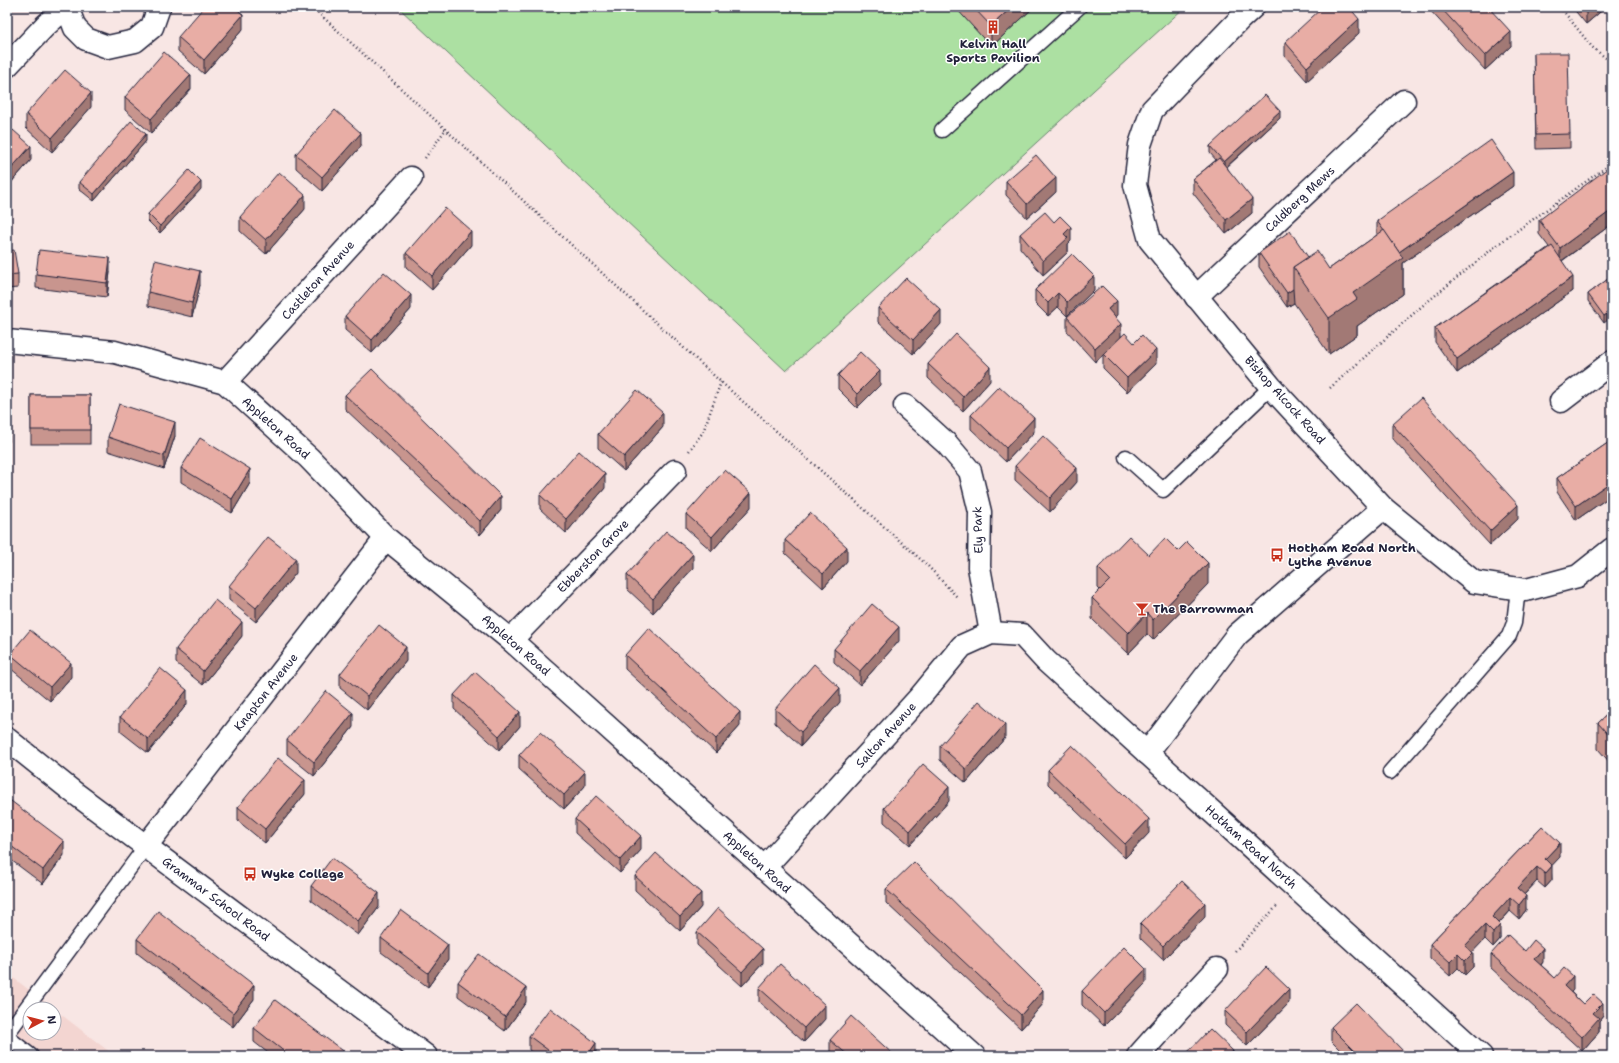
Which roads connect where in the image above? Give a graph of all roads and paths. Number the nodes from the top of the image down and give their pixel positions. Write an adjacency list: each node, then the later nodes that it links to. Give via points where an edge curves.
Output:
1 (66, 7): 2 (street, via 75,28 86,39 108,47 135,42 152,27); 8 (street)
2 (159, 7)
3 (312, 7): 10 (path)
4 (1079, 7): 11 (lane)
5 (1253, 7): 14 (street, Bishop Alcock Road, via 1152,110 1140,145 1135,185 1150,240)
6 (1560, 7): 7 (path, via 1592,47)
7 (1612, 63)
8 (7, 66)
9 (1404, 101): 14 (street, Caldberg Mews)
10 (446, 129): 13 (path); 18 (path)
11 (942, 130)
12 (1612, 164): 20 (path, via 1497,245 1421,307)
13 (411, 178): 17 (street, Castleton Avenue)
14 (1196, 297): 19 (street, Bishop Alcock Road)
15 (7, 342): 17 (street, Appleton Road, via 115,352)
16 (1612, 362): 21 (street)
17 (225, 382): 26 (street, Appleton Road, via 310,458)
18 (720, 382): 24 (path, via 703,432); 29 (path, via 927,565)
19 (1271, 387): 23 (lane, via 1163,490); 25 (street, Bishop Alcock Road)
20 (1330, 388)
21 (1561, 401)
22 (905, 406): 30 (street, Ely Park, via 947,444 970,471 980,512 978,567)
23 (1126, 456)
24 (675, 471): 32 (street, Ebberston Grove)
25 (1383, 508): 28 (street, Bishop Alcock Road, via 1474,582); 34 (street, via 1238,635)
26 (386, 538): 32 (street, Appleton Road); 36 (street, Knapton Avenue)
27 (1612, 549): 28 (street, Bishop Alcock Road, via 1578,576 1526,590)
28 (1518, 589): 35 (lane, via 1510,636)
29 (959, 599)
30 (991, 633): 31 (street, Salton Avenue); 37 (street, Salton Avenue, via 962,646 920,697)
31 (1022, 635): 34 (street, Hotham Road North, via 1046,661)
32 (511, 640): 37 (street, Appleton Road)
33 (7, 739): 36 (street, Grammar School Road)
34 (1146, 753): 38 (street, Hotham Road North)
35 (1390, 772)
36 (146, 846): 40 (lane); 42 (street, Grammar School Road)
37 (764, 868): 43 (street, Appleton Road)
38 (1295, 887): 39 (path); 45 (street, Hotham Road North)
39 (1217, 969): 44 (street)
40 (7, 1036): 41 (lane)
41 (32, 1056)
42 (426, 1056)
43 (974, 1056)
44 (1138, 1056)
45 (1481, 1056)

